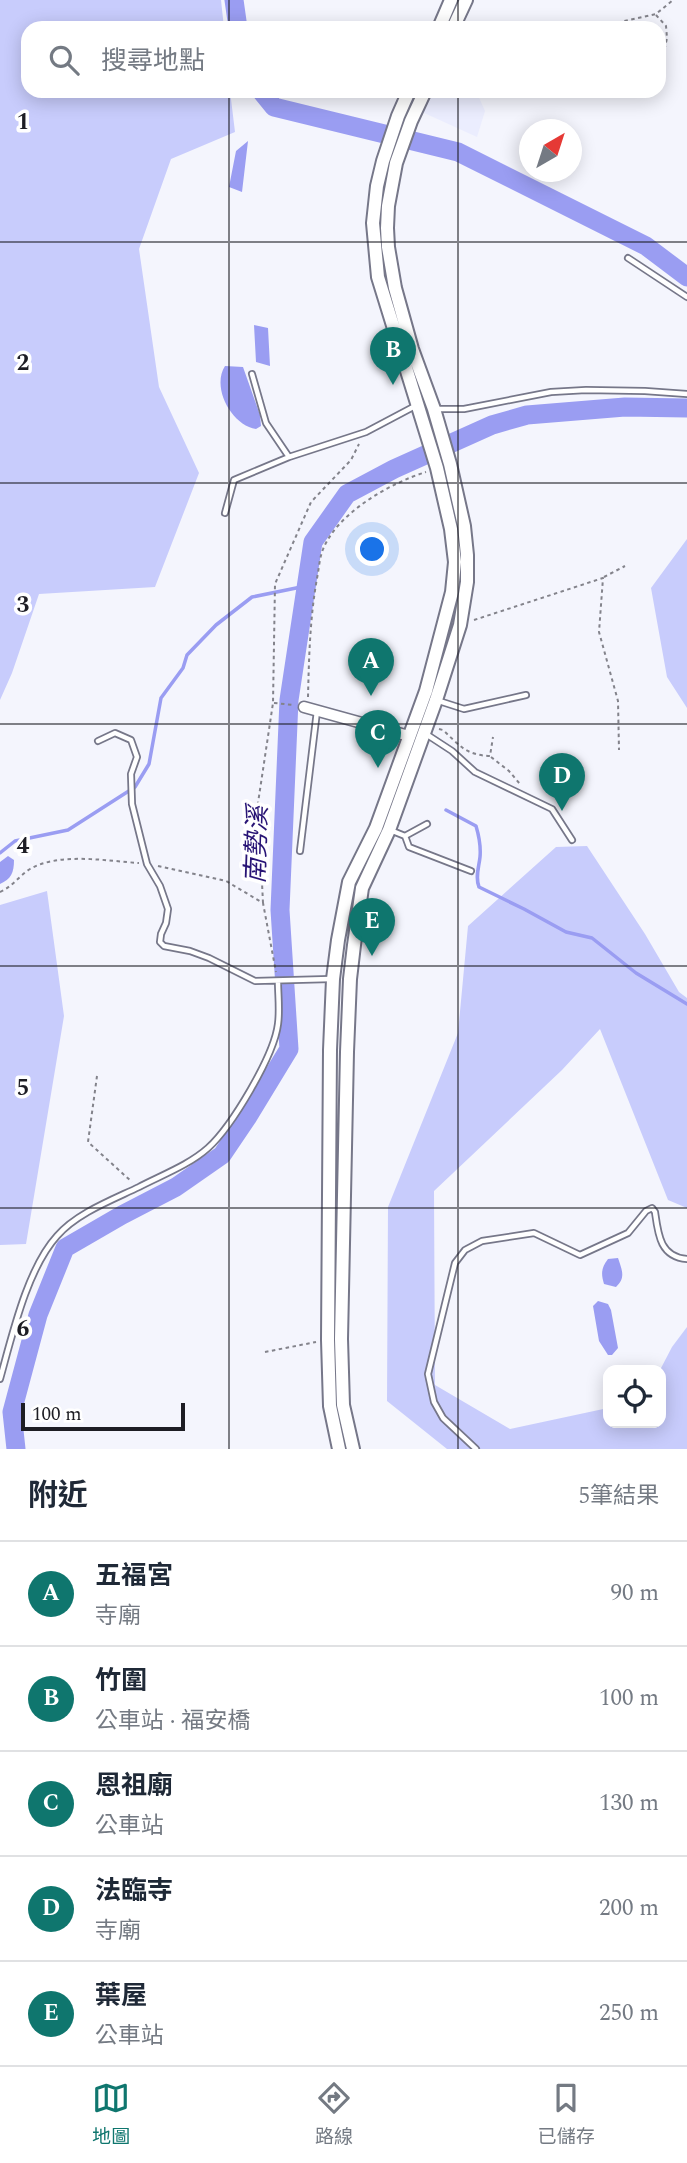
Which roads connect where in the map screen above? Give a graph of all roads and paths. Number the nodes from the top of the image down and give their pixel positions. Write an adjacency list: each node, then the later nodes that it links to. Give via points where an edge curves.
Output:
1 (451, 0): 5 (street)
2 (466, 0): 6 (street)
3 (673, 0): 4 (path)
4 (656, 14): 7 (path); 8 (path)
5 (442, 21)
6 (456, 21)
7 (625, 21)
8 (662, 21)
9 (407, 98): 11 (street, via 398,116)
10 (422, 98): 11 (street)
11 (390, 162): 16 (street, via 377,186 373,223 378,278); 17 (street, via 388,247 395,288)
12 (628, 258): 13 (lane)
13 (687, 297)
14 (252, 374): 20 (lane, via 266,423)
15 (687, 394): 17 (lane, via 551,392 464,409)
16 (418, 405): 17 (street); 18 (street); 19 (lane)
17 (433, 409): 18 (street)
18 (432, 425): 21 (street)
19 (366, 432): 20 (lane); 29 (path, via 351,460 311,502 275,584)
20 (289, 457): 22 (lane, via 234,480)
21 (441, 465): 25 (street, via 455,562); 26 (street, via 464,526 467,582); 30 (path, via 389,486 363,504 337,527 322,551 313,597)
22 (225, 513)
23 (625, 566): 24 (path)
24 (603, 578): 26 (path); 35 (path, via 599,632 618,701)
25 (445, 622): 26 (street); 32 (street)
26 (460, 625): 28 (street)
27 (526, 695): 28 (lane, via 464,709)
28 (436, 700): 31 (street)
29 (273, 703): 30 (path); 44 (path, via 258,803)
30 (310, 708): 32 (street); 42 (lane)
31 (424, 733): 32 (street); 36 (path, via 443,730 467,752); 37 (lane, via 475,772); 39 (street)
32 (409, 736): 39 (street)
33 (493, 737): 36 (path)
34 (98, 741): 47 (lane, via 115,733 131,740 137,757 131,774 132,804 147,864 168,909 160,942 164,947 209,958 255,981)
35 (619, 750)
36 (490, 756): 37 (path, via 518,780)
37 (528, 797): 41 (lane, via 552,809)
38 (427, 824): 40 (lane)
39 (382, 829): 40 (lane); 45 (street, via 349,882); 46 (street, via 362,888)
40 (405, 836): 43 (lane, via 409,847)
41 (572, 840)
42 (300, 851)
43 (471, 871)
44 (264, 903)
45 (330, 978): 46 (street); 47 (lane); 51 (street)
46 (350, 979): 51 (street)
47 (279, 981): 49 (lane, via 278,1024 271,1054 225,1130 192,1160)
48 (97, 1076): 49 (path, via 88,1142)
49 (138, 1187): 53 (lane, via 67,1226 46,1251 27,1291)
50 (687, 1259): 56 (lane, via 668,1254 661,1244 652,1208 628,1233 580,1255 534,1233 482,1241 465,1250 455,1263 428,1374 443,1418)
51 (334, 1339): 52 (path); 54 (street, via 330,1406); 55 (street)
52 (265, 1352)
53 (0, 1379)
54 (339, 1449)
55 (353, 1449)
56 (476, 1449)

